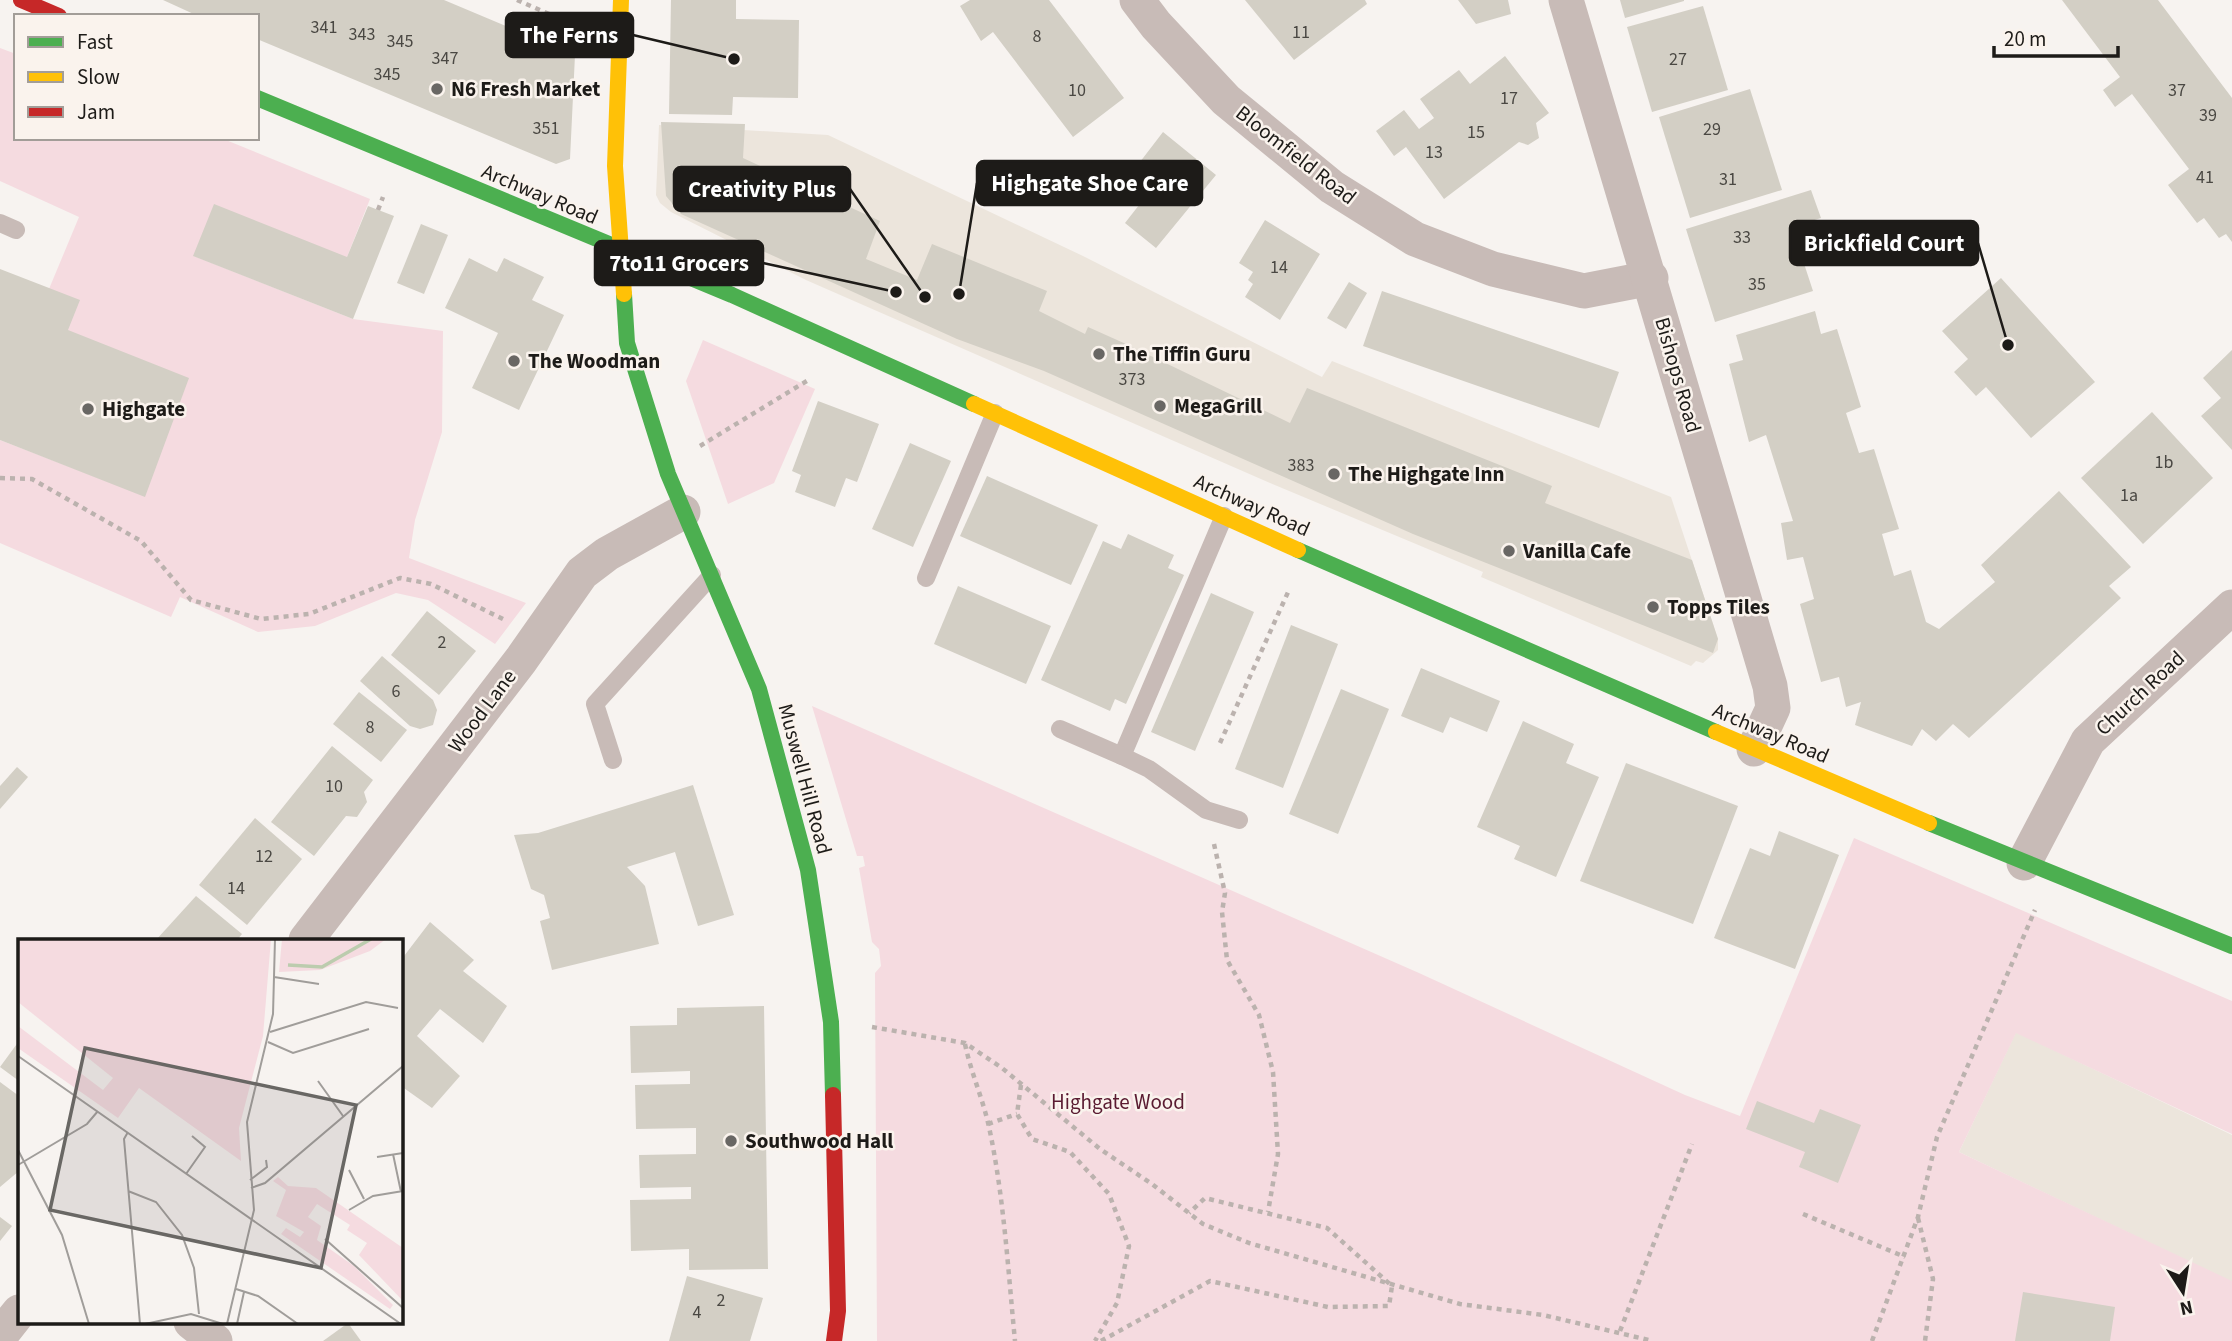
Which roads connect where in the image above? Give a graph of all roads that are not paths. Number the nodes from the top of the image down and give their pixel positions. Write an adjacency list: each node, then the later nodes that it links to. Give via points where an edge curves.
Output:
1 (21, 0): 5 (main road)
2 (621, 0): 7 (main road, Muswell Hill Road, via 615,166)
3 (1137, 0): 8 (street, Bloomfield Road, via 1226,100 1332,187 1415,239 1493,269 1584,291)
4 (1566, 0): 8 (street, Bishops Road)
5 (54, 14)
6 (259, 99): 7 (main road, Archway Road)
7 (621, 251): 9 (main road, Archway Road, via 732,295); 10 (main road, Muswell Hill Road, via 626,343)
8 (1651, 278): 16 (street, Bishops Road, via 1770,686 1773,708)
9 (995, 413): 11 (main road, Archway Road); 13 (lane)
10 (684, 512): 12 (main road, Muswell Hill Road); 21 (street, Wood Lane, via 582,573)
11 (1224, 516): 16 (main road, Archway Road); 17 (lane)
12 (712, 575): 18 (lane, via 595,704); 27 (main road, Muswell Hill Road, via 759,689 810,881 831,1022 838,1311)
13 (926, 578)
14 (2232, 607): 20 (street, Church Road, via 2088,741)
15 (1060, 729): 17 (lane)
16 (1754, 749): 20 (main road, Archway Road)
17 (1122, 756): 19 (lane, via 1149,769 1206,810)
18 (613, 760)
19 (1239, 820)
20 (2024, 863): 22 (main road, Archway Road)
21 (307, 939)
22 (2232, 946)
23 (18, 1313): 25 (street)
24 (194, 1324): 26 (street)
25 (0, 1336)
26 (215, 1341)
27 (834, 1341)

